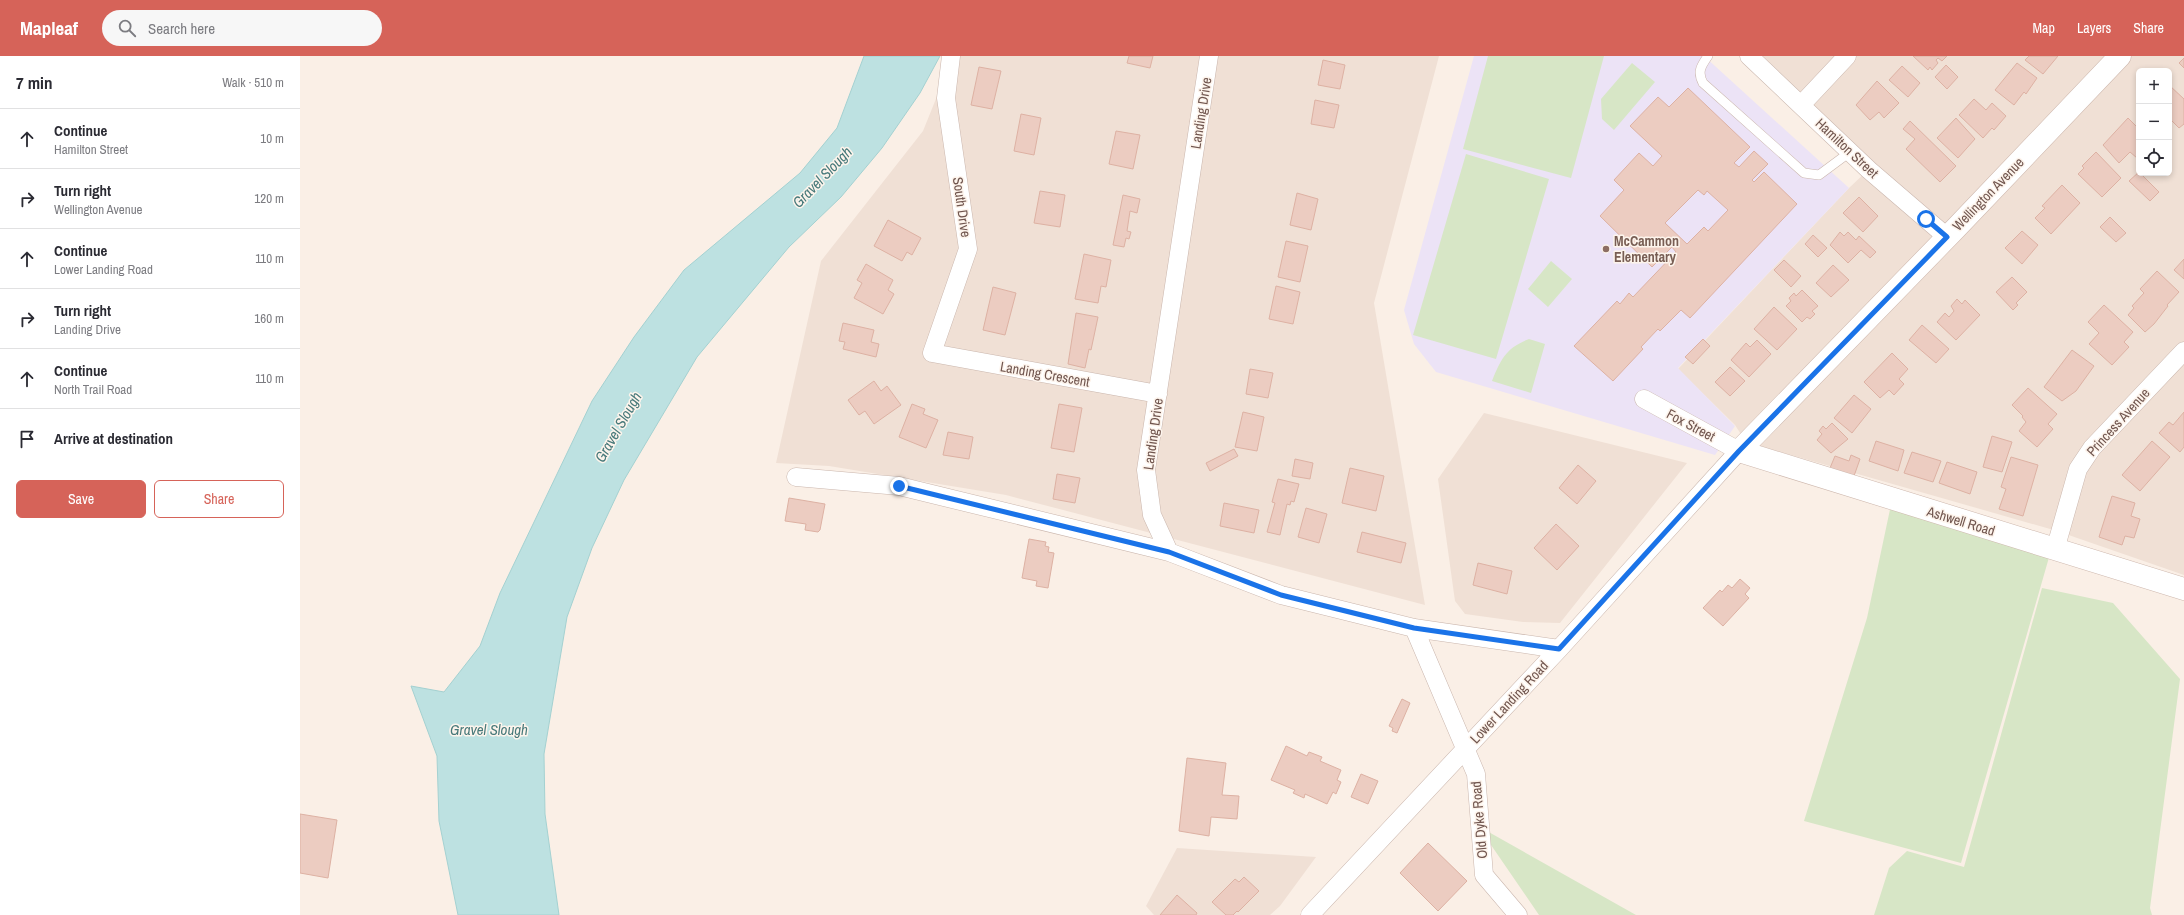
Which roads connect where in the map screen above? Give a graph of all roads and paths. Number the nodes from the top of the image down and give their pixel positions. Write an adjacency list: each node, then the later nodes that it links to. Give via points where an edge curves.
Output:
1 (951, 56): 11 (street, South Drive, via 946,98 968,249)
2 (1209, 56): 12 (street, Landing Drive)
3 (1708, 56): 8 (lane, via 1700,66 1699,76 1703,83 1804,173 1818,175)
4 (1749, 56): 7 (street, Hamilton Street)
5 (1847, 56): 7 (street)
6 (2120, 56): 9 (street, Wellington Avenue)
7 (1801, 105): 8 (street, Hamilton Street)
8 (1850, 152): 9 (street, Hamilton Street)
9 (1947, 237): 14 (street, Wellington Avenue)
10 (2184, 351): 16 (street, Princess Avenue, via 2092,448 2078,469)
11 (932, 353): 12 (street, Landing Crescent)
12 (1158, 394): 17 (street, Landing Drive, via 1146,470 1152,516)
13 (1644, 399): 14 (street, Fox Street)
14 (1739, 451): 16 (street, Ashwell Road); 20 (street, Lower Landing Road)
15 (796, 477): 17 (street, via 899,486)
16 (2055, 550): 18 (street, Ashwell Road)
17 (1169, 552): 19 (street, via 1281,595)
18 (2184, 589)
19 (1414, 628): 20 (street); 21 (street, Old Dyke Road)
20 (1559, 649): 21 (street, Lower Landing Road)
21 (1464, 749): 22 (street, Lower Landing Road); 23 (street, Old Dyke Road, via 1476,774 1484,875)
22 (1310, 915)
23 (1518, 915)

